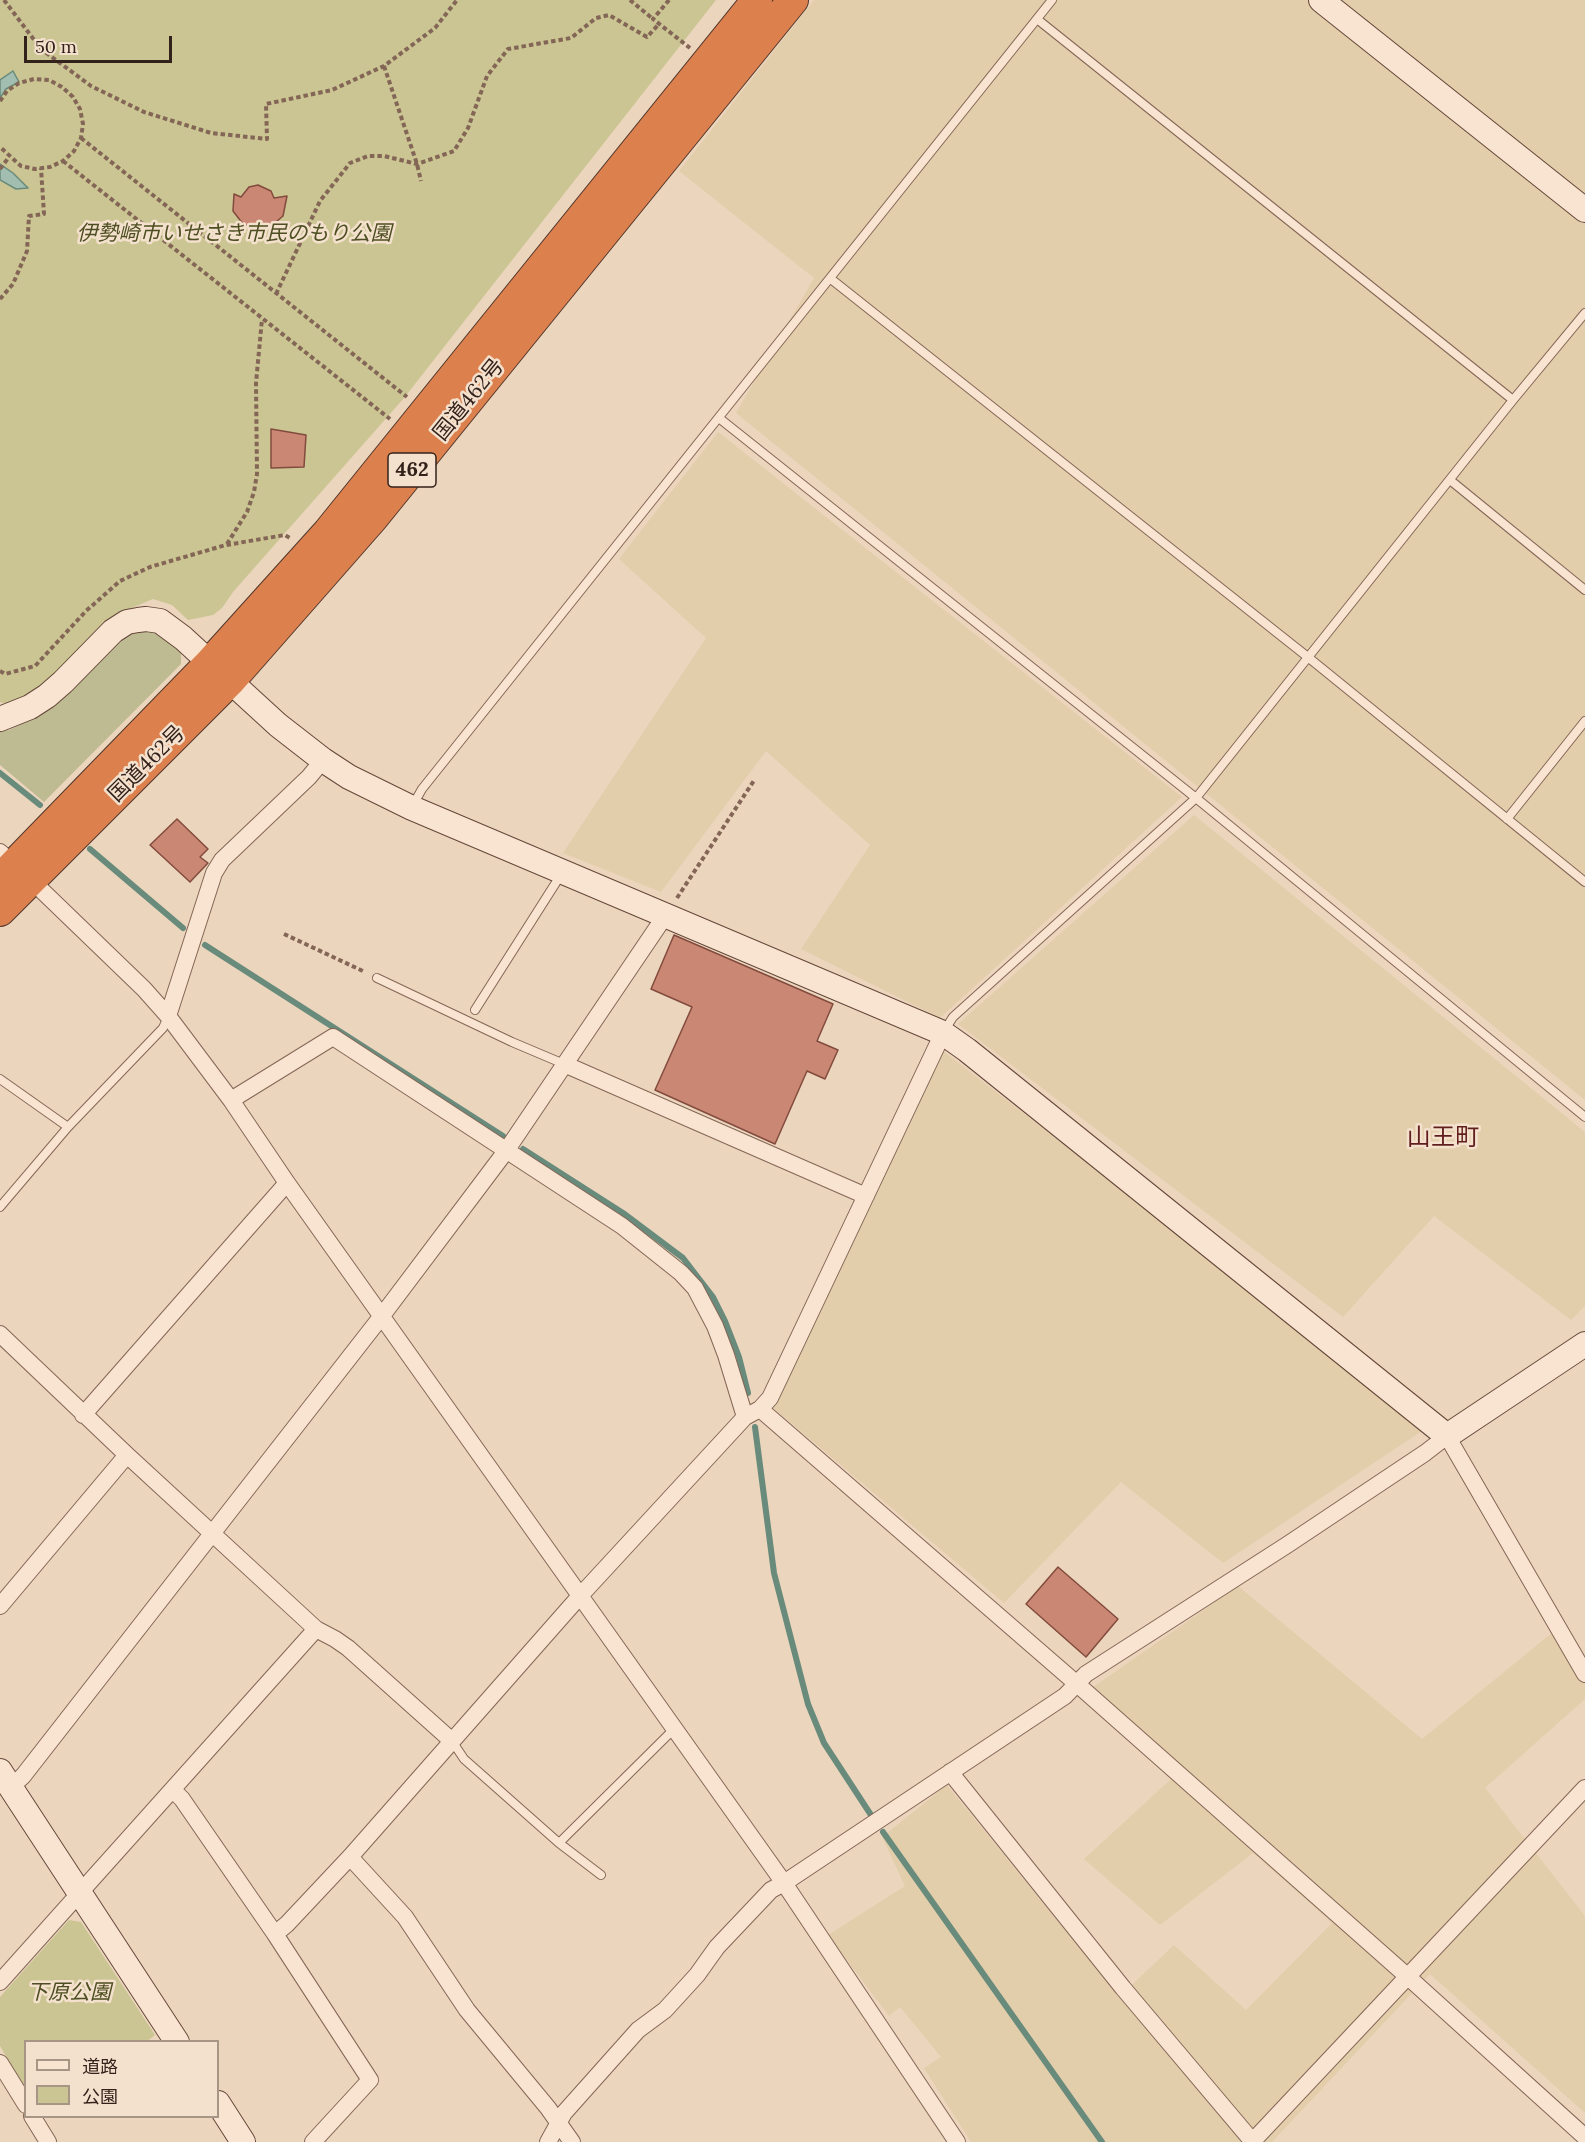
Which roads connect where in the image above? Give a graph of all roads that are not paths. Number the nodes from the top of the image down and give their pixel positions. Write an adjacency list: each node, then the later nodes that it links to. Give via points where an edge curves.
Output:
1 (757, 0): 14 (highway, 国道462号 / 462)
2 (793, 0): 14 (highway, 国道462号 / 462, via 373,518)
3 (1052, 0): 5 (lane)
4 (1320, 0): 6 (street)
5 (1037, 19): 7 (lane); 9 (lane)
6 (1585, 210)
7 (831, 279): 10 (lane); 13 (lane)
8 (1585, 313): 9 (lane)
9 (1513, 400): 11 (lane)
10 (719, 418): 18 (lane); 19 (lane, via 422,789)
11 (1450, 480): 12 (lane); 13 (lane)
12 (1585, 590)
13 (1309, 658): 18 (lane); 20 (lane)
14 (219, 673): 15 (street, via 160,621 127,622 47,696); 17 (street); 21 (highway, 国道462号 / 462)
15 (0, 719)
16 (1585, 721): 20 (lane)
17 (322, 760): 19 (street); 28 (street, via 222,860 214,873)
18 (1196, 798): 29 (lane, via 953,1017); 33 (lane)
19 (412, 808): 22 (street)
20 (1507, 819): 23 (lane)
21 (11, 869): 24 (highway, 国道462号 / 462); 28 (street, via 144,989)
22 (563, 872): 25 (street); 27 (lane)
23 (1585, 882)
24 (0, 911)
25 (665, 916): 29 (street); 30 (street)
26 (377, 978): 30 (lane)
27 (475, 1010)
28 (168, 1016): 32 (street); 34 (lane, via 163,1028)
29 (943, 1033): 37 (street); 45 (street)
30 (564, 1064): 35 (street); 37 (street)
31 (0, 1079): 34 (lane)
32 (231, 1100): 35 (street, via 333,1037); 36 (street)
33 (1585, 1117)
34 (68, 1126): 38 (lane)
35 (506, 1151): 39 (street); 44 (street, via 622,1226 695,1288 726,1354)
36 (286, 1183): 39 (street); 43 (street)
37 (866, 1196): 42 (street, via 770,1398)
38 (0, 1207)
39 (381, 1317): 47 (street); 48 (street)
40 (0, 1334): 43 (street)
41 (1585, 1344): 45 (street)
42 (760, 1409): 44 (street); 52 (street)
43 (83, 1415): 46 (street)
44 (745, 1417): 48 (street)
45 (1447, 1436): 51 (street); 52 (street, via 1086,1674)
46 (127, 1455): 47 (street); 49 (street)
47 (213, 1535): 50 (street); 56 (street, via 23,1776)
48 (579, 1597): 53 (street); 54 (street)
49 (0, 1606)
50 (316, 1629): 54 (street, via 348,1648); 58 (street)
51 (1585, 1674)
52 (1077, 1684): 55 (street, via 1065,1696); 65 (street)
53 (673, 1730): 59 (lane); 62 (street)
54 (452, 1741): 59 (lane, via 464,1759); 60 (street)
55 (950, 1772): 62 (street); 80 (street, via 1123,1988)
56 (5, 1779): 63 (street)
57 (1585, 1788): 65 (street)
58 (173, 1790): 63 (street); 64 (street)
59 (559, 1843): 61 (lane)
60 (350, 1857): 64 (street); 72 (street, via 405,1917 467,2010)
61 (601, 1875)
62 (784, 1883): 72 (street, via 771,1890 732,1930 665,2010 638,2030); 79 (street)
63 (80, 1893): 66 (street); 67 (street)
64 (275, 1934): 76 (street, via 370,2080)
65 (1407, 1976): 73 (street); 80 (street)
66 (0, 1982)
67 (176, 2040)
68 (0, 2063): 69 (street)
69 (24, 2102)
70 (219, 2105): 75 (street)
71 (33, 2118): 74 (street)
72 (559, 2123): 77 (street); 78 (street)
73 (1585, 2137)
74 (48, 2142)
75 (243, 2142)
76 (313, 2142)
77 (548, 2142)
78 (572, 2142)
79 (957, 2142)
80 (1253, 2142)

